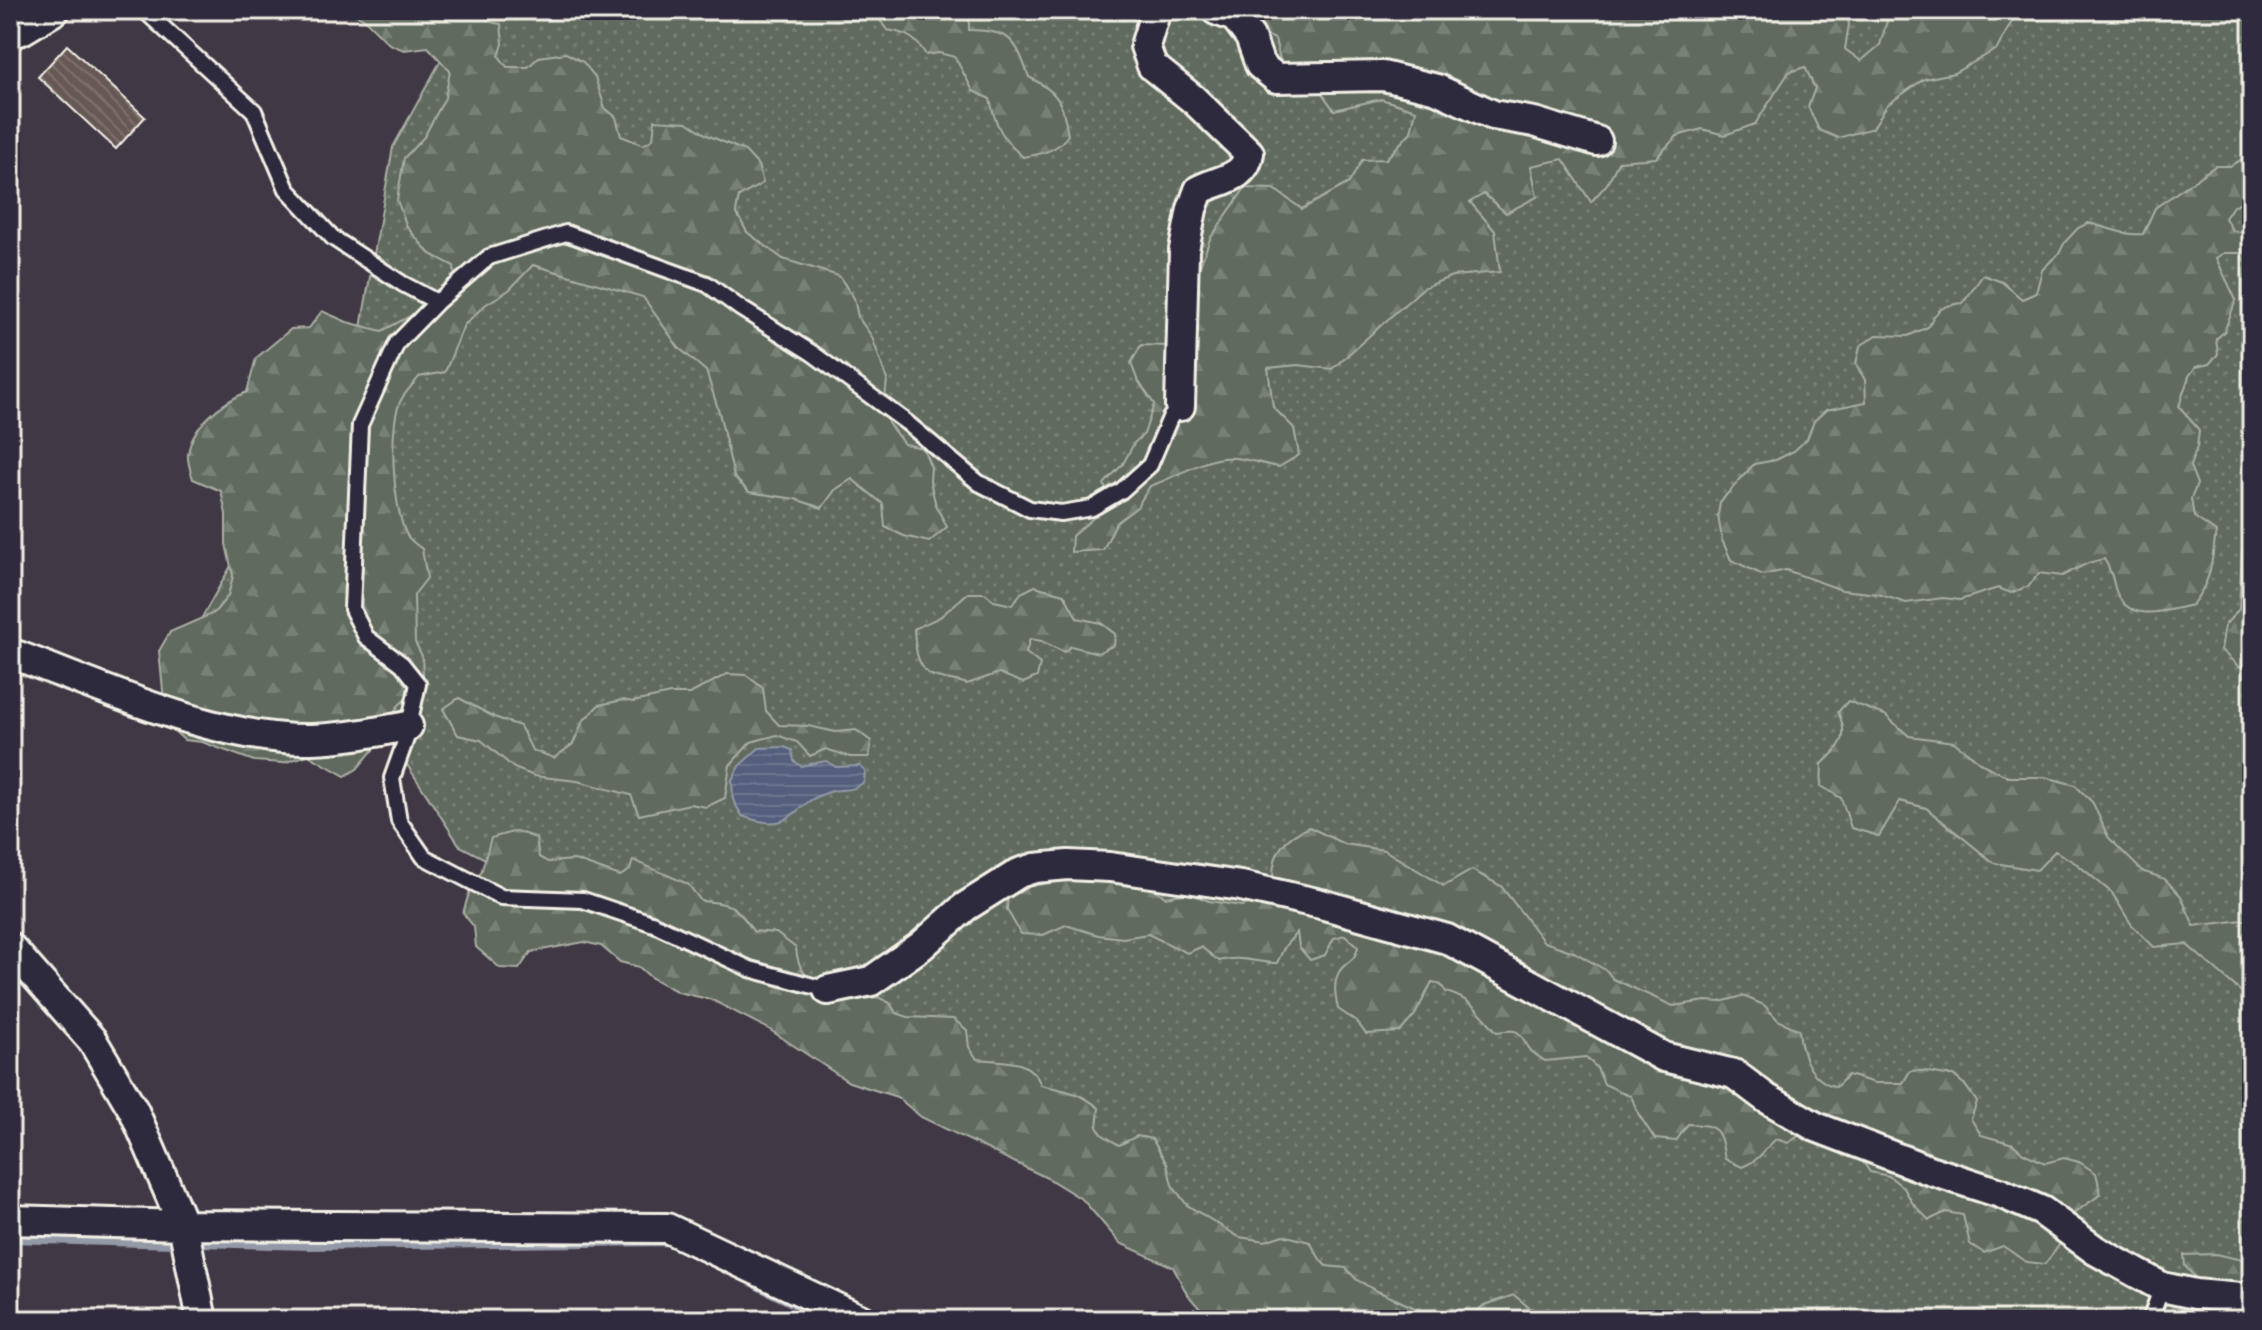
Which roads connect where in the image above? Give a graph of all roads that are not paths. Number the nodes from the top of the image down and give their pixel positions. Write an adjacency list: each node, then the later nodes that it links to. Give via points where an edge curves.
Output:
1 (55, 10): 5 (street)
2 (144, 10): 7 (lane, via 254,111 287,189 333,238)
3 (1156, 10): 8 (street, via 1145,46 1152,66 1249,153 1242,172 1199,190 1192,209 1184,250)
4 (1216, 10): 6 (street, via 1235,17 1250,37 1260,65 1276,78 1383,76 1437,89 1493,115)
5 (10, 34)
6 (1597, 141)
7 (437, 302): 8 (lane, via 489,257 566,233 644,259 707,284 812,353 979,483 1030,509 1061,513 1092,508 1121,491 1150,465); 10 (lane, via 397,343 360,425 352,609 366,637 402,664 418,684)
8 (1180, 406)
9 (10, 653): 10 (street, via 196,722 261,735 358,736)
10 (408, 726): 12 (lane, via 392,778 399,821 424,857 501,897 583,900 654,924 750,969)
11 (10, 947): 14 (street, via 92,1040 134,1111)
12 (828, 990): 15 (street, via 871,981 965,907 1035,868 1110,867 1241,886 1447,939 1664,1057 1734,1074 1816,1127 2042,1211 2095,1250)
13 (10, 1220): 14 (street)
14 (183, 1225): 17 (street); 18 (street, via 667,1228)
15 (2162, 1287): 16 (street); 19 (lane)
16 (2252, 1299)
17 (202, 1320)
18 (862, 1320)
19 (2150, 1320)

